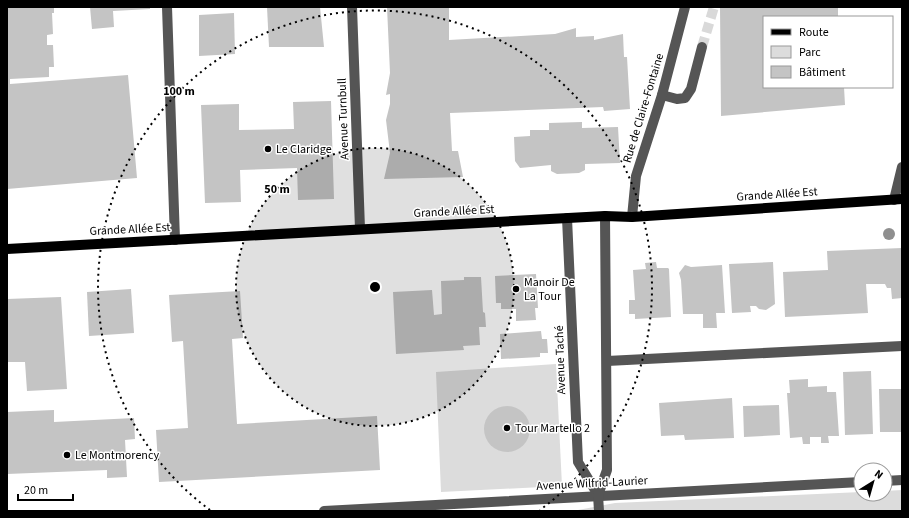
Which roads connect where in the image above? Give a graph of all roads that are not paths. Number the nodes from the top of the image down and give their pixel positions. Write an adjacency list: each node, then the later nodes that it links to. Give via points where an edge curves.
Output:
1 (168, 7): 12 (street)
2 (352, 7): 11 (street, Avenue Turnbull)
3 (685, 7): 5 (street, Rue de Claire-Fontaine)
4 (702, 47): 5 (street, via 691,90 685,98 677,99)
5 (662, 95): 9 (street, Rue de Claire-Fontaine, via 636,176)
6 (902, 167): 7 (street)
7 (898, 200): 9 (main road, Grande Allée Est)
8 (605, 216): 9 (main road, Grande Allée Est); 10 (main road, Grande Allée Est); 15 (street, Avenue Taché)
9 (632, 217)
10 (567, 218): 11 (main road, Grande Allée Est); 17 (street, Avenue Taché, via 578,462)
11 (360, 230): 12 (main road, Grande Allée Est)
12 (176, 240): 13 (main road, Grande Allée Est)
13 (7, 249)
14 (902, 346): 15 (street)
15 (607, 361): 17 (street, Avenue Taché, via 607,470)
16 (853, 482): 17 (street, Avenue Wilfrid-Laurier)
17 (598, 495): 18 (street, Avenue Wilfrid-Laurier); 19 (street, Avenue Taché)
18 (324, 511)
19 (599, 511)

